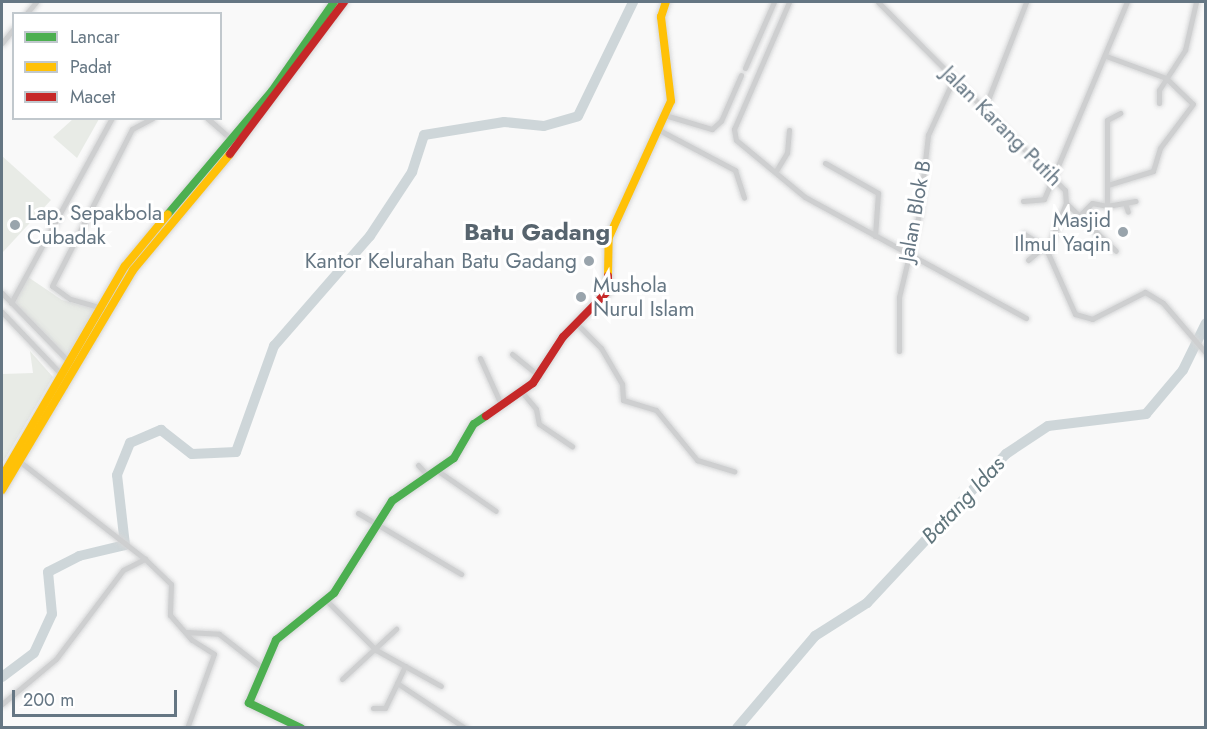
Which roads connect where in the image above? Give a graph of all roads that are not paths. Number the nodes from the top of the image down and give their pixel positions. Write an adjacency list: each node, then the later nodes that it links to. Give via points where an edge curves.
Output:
1 (334, 2): 26 (main road)
2 (344, 2): 37 (main road, via 280,93)
3 (666, 2): 20 (main road, via 661,13 669,53)
4 (774, 2): 13 (street)
5 (789, 2): 28 (street, via 733,133 743,148)
6 (878, 2): 15 (street, Jalan Karang Putih)
7 (1026, 2): 18 (street)
8 (1126, 2): 12 (street)
9 (1196, 2): 16 (street, via 1185,50)
10 (12, 30): 11 (street)
11 (2, 43)
12 (1106, 56): 16 (street); 29 (street)
13 (745, 68)
14 (741, 75): 20 (street, via 721,121 712,129)
15 (954, 78): 18 (street, Jalan Karang Putih); 44 (street, Jalan Blok B, via 930,124)
16 (1166, 78): 17 (street); 30 (street, via 1189,96 1192,107 1160,148 1153,171)
17 (1159, 103)
18 (984, 110): 29 (street, Jalan Karang Putih)
19 (1120, 112): 30 (street, via 1107,120)
20 (668, 116): 25 (main road)
21 (111, 120): 47 (street)
22 (149, 120): 48 (street, via 132,129 52,286)
23 (209, 120): 26 (street)
24 (789, 130): 28 (street, via 788,148)
25 (661, 131): 31 (street, via 735,170); 51 (main road, via 609,237 608,291)
26 (231, 139): 37 (main road)
27 (825, 163): 41 (street, via 878,193)
28 (776, 171): 41 (street, via 805,196)
29 (1053, 177): 32 (street, via 1041,202); 34 (street, Jalan Karang Putih, via 1065,190)
30 (1108, 185): 36 (street)
31 (744, 198)
32 (1023, 201)
33 (1136, 201): 35 (street)
34 (1066, 203): 39 (street); 42 (street, Jalan Karang Putih)
35 (1125, 203): 36 (street); 38 (street)
36 (1107, 206): 39 (street, via 1092,203)
37 (176, 212): 48 (main road, via 125,266); 56 (main road, via 133,270)
38 (1128, 212)
39 (1079, 216): 43 (street)
40 (1024, 234): 42 (street)
41 (875, 236): 44 (street)
42 (1045, 244): 45 (street, Jalan Karang Putih); 53 (street, via 1052,267 1081,318 1107,313 1145,292 1163,303)
43 (1116, 251)
44 (909, 253): 50 (street); 52 (street, Jalan Blok B, via 899,297)
45 (1028, 260)
46 (2, 293): 47 (street)
47 (11, 303): 56 (street)
48 (102, 308): 56 (main road)
49 (2, 312): 58 (street)
50 (1026, 318)
51 (577, 324): 57 (main road); 65 (street, via 601,348 622,384 623,400 656,410 697,460)
52 (899, 351)
53 (1204, 351)
54 (512, 354): 57 (street)
55 (480, 358): 60 (street)
56 (74, 369): 58 (main road)
57 (539, 376): 59 (main road)
58 (67, 380): 62 (main road); 66 (main road)
59 (521, 392): 60 (main road); 61 (street, via 536,409 539,424)
60 (500, 402): 64 (main road, via 474,424 458,453)
61 (572, 446)
62 (20, 461): 68 (main road); 72 (street)
63 (418, 465): 67 (street)
64 (438, 471): 67 (main road); 69 (street)
65 (734, 471)
66 (2, 477)
67 (429, 477): 71 (main road, via 392,501)
68 (2, 489)
69 (496, 511)
70 (358, 513): 71 (street)
71 (374, 524): 73 (street); 74 (main road)
72 (145, 560): 76 (street, via 171,584 168,612); 83 (street, via 123,570 56,659)
73 (461, 574)
74 (326, 600): 77 (street); 78 (main road, via 287,627)
75 (396, 629): 77 (street)
76 (186, 632): 78 (street, via 219,634); 85 (street, via 214,654)
77 (376, 650): 79 (street); 80 (street)
78 (260, 666): 86 (main road, via 250,705)
79 (405, 666): 81 (street); 82 (street)
80 (342, 679)
81 (397, 683): 84 (street, via 385,708); 87 (street)
82 (441, 686)
83 (2, 704)
84 (373, 708)
85 (187, 728)
86 (301, 728)
87 (465, 728)

